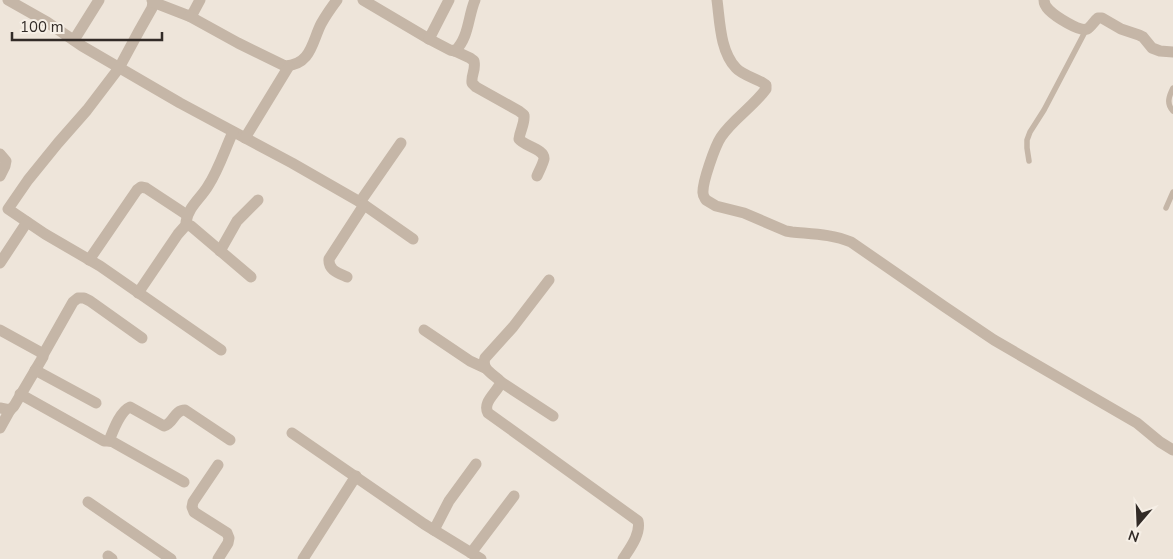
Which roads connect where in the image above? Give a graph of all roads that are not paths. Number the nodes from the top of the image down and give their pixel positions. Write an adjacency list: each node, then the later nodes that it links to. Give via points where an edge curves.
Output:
1 (8, 0): 14 (street)
2 (99, 0): 14 (street)
3 (200, 0): 11 (street)
4 (336, 0): 17 (street, via 310,52 302,62)
5 (363, 0): 13 (street)
6 (449, 0): 13 (street)
7 (475, 0): 15 (street, via 466,32)
8 (716, 0): 59 (street, via 724,45 730,59 737,70 764,83 766,89 720,138 708,169 703,192 706,200 716,206 744,212 786,231 829,235 851,242 994,340 1137,423)
9 (1044, 0): 12 (street, via 1048,9 1064,21)
10 (153, 1): 11 (street); 18 (street)
11 (188, 16): 17 (street)
12 (1086, 30): 16 (street, via 1102,18 1139,35 1152,48); 25 (lane, via 1030,132)
13 (429, 39): 15 (street)
14 (74, 40): 18 (street)
15 (456, 51): 27 (street, via 474,61 471,78 476,87 519,110 524,116 518,139 543,154)
16 (1173, 52)
17 (289, 66): 22 (street)
18 (119, 68): 21 (street); 31 (street)
19 (1173, 88): 20 (lane, via 1168,100)
20 (1173, 111)
21 (234, 132): 22 (street); 33 (street, via 219,166)
22 (245, 138): 30 (street)
23 (400, 143): 30 (street)
24 (0, 154): 26 (street, via 6,161)
25 (1029, 161)
26 (0, 176)
27 (537, 176)
28 (1173, 192): 32 (lane)
29 (258, 200): 36 (street, via 237,221)
30 (362, 203): 35 (street); 40 (street, via 329,259 332,270)
31 (4, 207): 34 (street)
32 (1166, 208)
33 (186, 220): 36 (street); 37 (street, via 141,187); 42 (street)
34 (27, 222): 37 (street); 38 (street)
35 (413, 239)
36 (220, 251): 39 (street)
37 (89, 260): 42 (street)
38 (0, 263)
39 (251, 277)
40 (347, 277)
41 (549, 280): 48 (street, via 485,358)
42 (138, 293): 46 (street)
43 (0, 330): 47 (street)
44 (424, 330): 48 (street)
45 (142, 338): 47 (street, via 90,301 78,298)
46 (221, 350)
47 (43, 355): 49 (street)
48 (485, 368): 50 (street)
49 (36, 370): 51 (street); 52 (street)
50 (501, 382): 54 (street); 71 (street, via 486,405 488,413 638,520 636,536)
51 (20, 394): 53 (street); 57 (street, via 104,441)
52 (96, 403)
53 (5, 409): 55 (street)
54 (554, 416)
55 (0, 428)
56 (292, 433): 62 (street)
57 (109, 440): 58 (street, via 121,415 130,407 164,426 177,412 185,410); 63 (street)
58 (230, 440)
59 (1173, 450)
60 (476, 464): 66 (street, via 449,501)
61 (218, 465): 69 (street, via 192,507 194,512 230,538)
62 (356, 476): 66 (street); 70 (street)
63 (184, 482)
64 (514, 496): 67 (street)
65 (88, 502): 68 (street)
66 (434, 530): 67 (street)
67 (476, 556)
68 (171, 559)
69 (218, 559)
70 (303, 559)
71 (623, 559)

